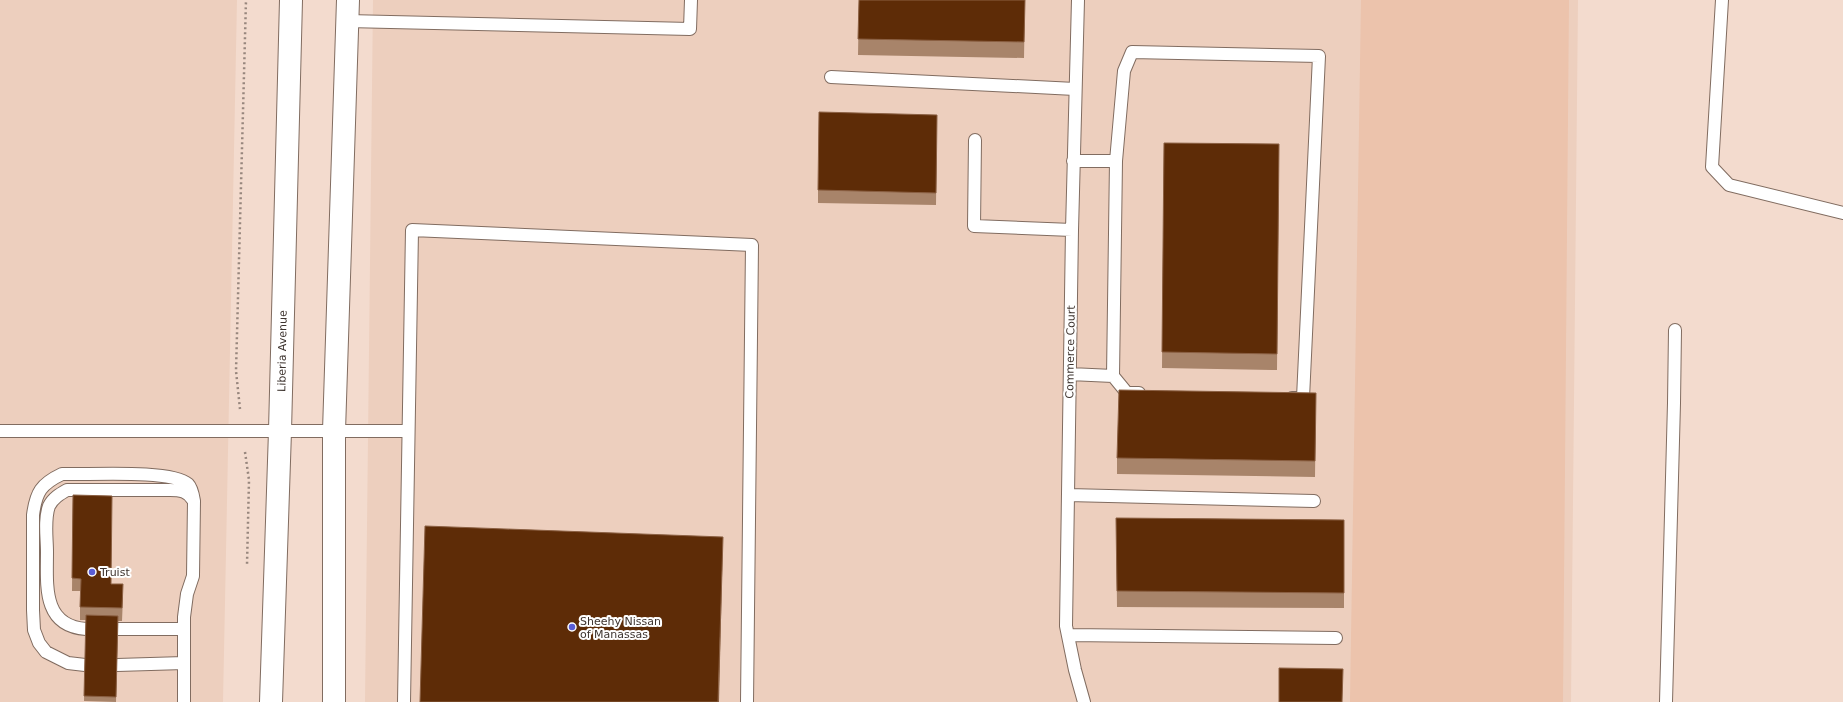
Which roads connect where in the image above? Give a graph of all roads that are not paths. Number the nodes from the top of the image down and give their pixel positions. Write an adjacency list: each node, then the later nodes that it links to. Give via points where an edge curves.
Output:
1 (291, 0): 19 (highway, Liberia Avenue)
2 (692, 0): 5 (lane, via 690,29)
3 (1078, 0): 7 (lane, Commerce Court)
4 (1722, 0): 11 (lane, via 1712,167 1729,185)
5 (347, 11): 20 (highway)
6 (831, 77): 7 (lane)
7 (1075, 89): 9 (lane, Commerce Court)
8 (975, 140): 12 (lane, via 974,226)
9 (1073, 161): 10 (lane); 12 (lane, Commerce Court)
10 (1116, 161): 15 (lane); 17 (lane, via 1124,71 1132,52 1319,56 1303,398)
11 (1843, 213)
12 (1072, 230): 14 (lane, Commerce Court)
13 (1675, 330): 39 (lane)
14 (1070, 374): 15 (lane); 22 (lane, Commerce Court)
15 (1113, 376): 16 (lane, via 1127,393)
16 (1150, 394)
17 (1280, 397)
18 (0, 431): 19 (lane)
19 (280, 431): 20 (lane); 34 (highway, Liberia Avenue)
20 (334, 431): 21 (lane); 35 (highway)
21 (408, 431): 36 (lane); 37 (lane, via 412,230 752,245)
22 (1068, 495): 24 (lane); 28 (lane, Commerce Court)
23 (194, 501): 25 (lane, via 186,492 170,490 67,490 57,496 50,506 46,521 48,597 60,619 68,625); 26 (lane, via 193,576 187,594); 31 (lane, via 188,484 178,478 166,476 62,474 41,488 35,500 33,515 34,630 46,652 68,663)
24 (1314, 501)
25 (86, 629)
26 (184, 629): 27 (lane); 30 (lane)
27 (118, 630)
28 (1068, 635): 29 (lane); 38 (lane, Commerce Court)
29 (1336, 638)
30 (184, 663): 32 (lane); 33 (lane)
31 (85, 665)
32 (117, 665)
33 (184, 702)
34 (271, 702)
35 (334, 702)
36 (404, 702)
37 (747, 702)
38 (1084, 702)
39 (1666, 702)

